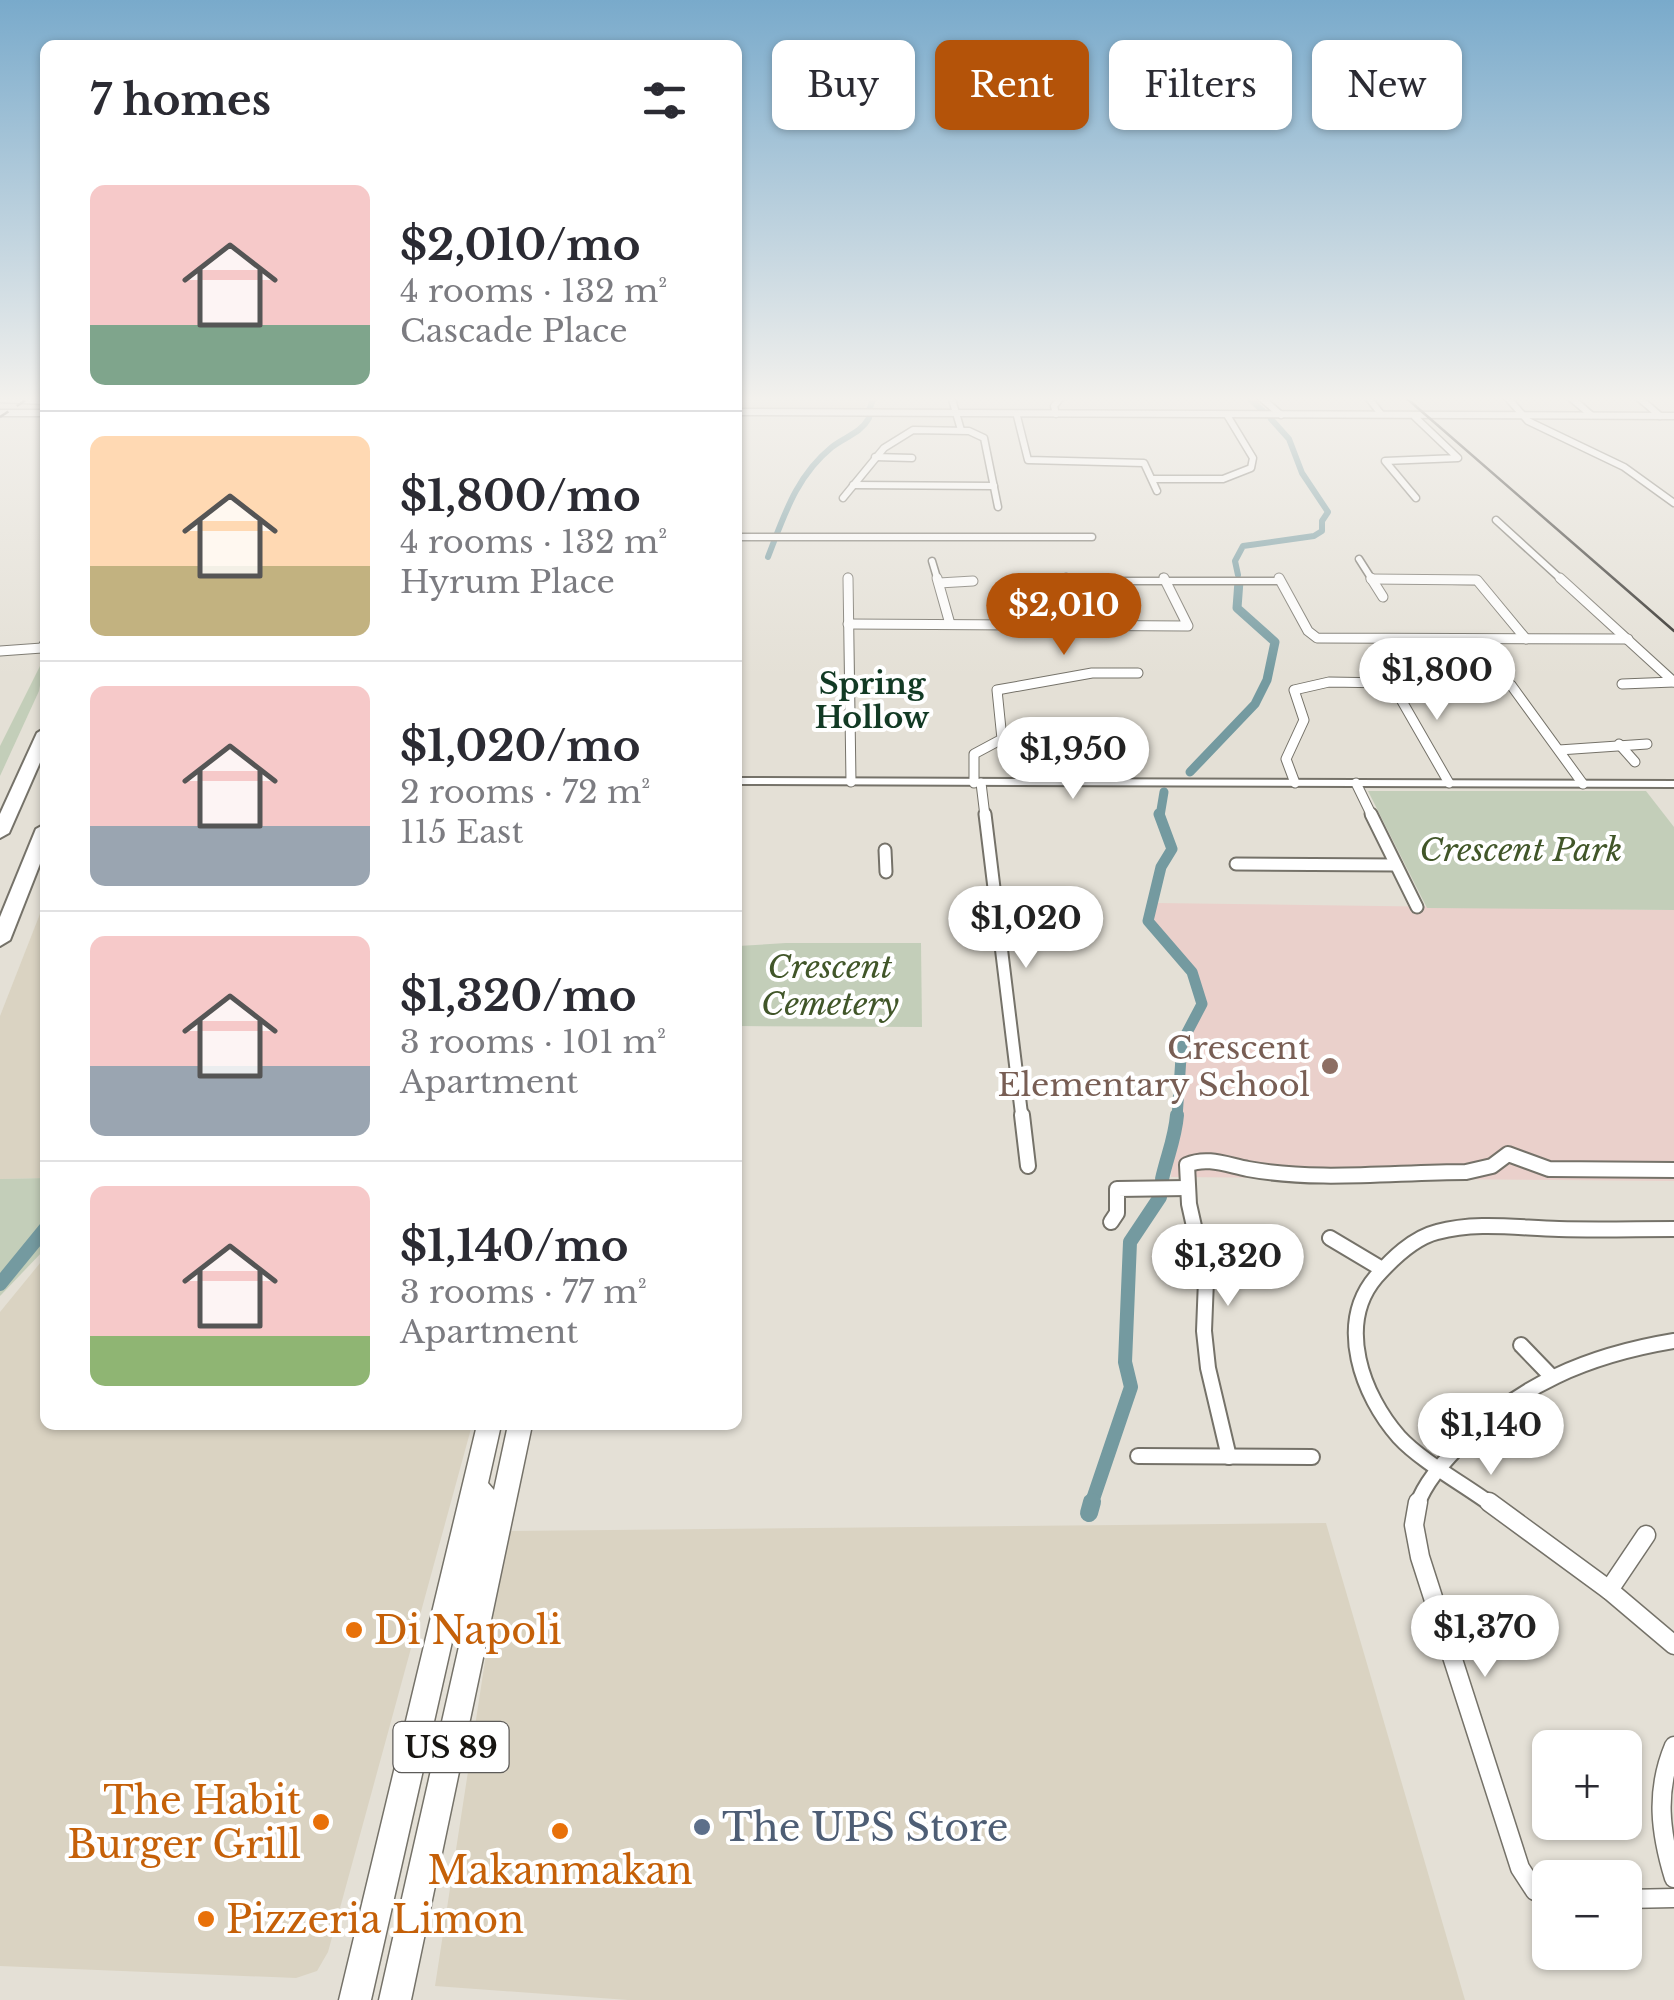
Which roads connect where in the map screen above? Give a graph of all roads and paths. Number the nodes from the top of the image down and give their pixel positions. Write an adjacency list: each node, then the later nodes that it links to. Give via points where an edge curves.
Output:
1 (850, 489): 6 (street)
2 (995, 489): 9 (street)
3 (1409, 489): 7 (street)
4 (1658, 491): 5 (street); 8 (street)
5 (1674, 491)
6 (843, 498)
7 (1416, 498)
8 (1674, 503)
9 (998, 508)
10 (1496, 520): 25 (street)
11 (742, 537): 12 (street)
12 (1092, 537)
13 (1360, 560): 17 (street)
14 (932, 561): 19 (street)
15 (848, 577): 21 (street)
16 (1163, 577): 23 (street, via 1066,578); 23 (street, via 1188,626); 24 (street, via 1278,578 1318,638)
17 (1372, 578): 20 (street); 24 (street, via 1477,580)
18 (974, 582): 19 (street)
19 (938, 584): 22 (street)
20 (1383, 597)
21 (848, 624): 22 (street); 38 (street)
22 (950, 624): 23 (street)
23 (1079, 628)
24 (1526, 639): 25 (street)
25 (1628, 640): 30 (street)
26 (40, 646): 27 (street)
27 (0, 651)
28 (1138, 673): 39 (street, via 1092,673 996,690 1003,736 974,754)
29 (1392, 682): 35 (street, via 1511,685); 40 (street, via 1301,685 1294,693 1303,724 1286,759); 42 (street)
30 (1674, 682): 31 (street)
31 (1622, 684)
32 (40, 744): 45 (highway)
33 (1619, 744): 34 (street); 35 (street); 36 (street)
34 (1648, 744)
35 (1559, 750): 43 (street)
36 (1635, 762)
37 (742, 782): 38 (street)
38 (851, 782): 39 (street)
39 (978, 782): 40 (street); 53 (street)
40 (1295, 783): 41 (street)
41 (1356, 783): 42 (street); 49 (street)
42 (1449, 783): 43 (street)
43 (1583, 784): 44 (street)
44 (1674, 784)
45 (0, 832)
46 (40, 840): 52 (highway)
47 (885, 850): 50 (street)
48 (1236, 864): 49 (street)
49 (1396, 865): 51 (street)
50 (886, 872)
51 (1417, 907)
52 (0, 940)
53 (1028, 1166)
54 (1674, 1170): 55 (street, via 1549,1168 1508,1154 1466,1172 1254,1170 1198,1160 1187,1165)
55 (1187, 1188): 56 (street, via 1117,1189); 66 (street, via 1206,1280 1208,1368)
56 (1111, 1222)
57 (1674, 1229): 59 (street, via 1452,1228 1415,1241)
58 (1330, 1238): 59 (street)
59 (1382, 1269): 68 (street, via 1358,1306 1358,1360 1386,1423)
60 (1674, 1342): 62 (street, via 1621,1350)
61 (1521, 1345): 62 (street)
62 (1550, 1375): 68 (street, via 1487,1416)
63 (488, 1430): 69 (main road, US 89)
64 (519, 1430): 73 (main road, US 89)
65 (1138, 1456): 66 (street)
66 (1229, 1457): 67 (street)
67 (1312, 1457)
68 (1439, 1469): 71 (street); 76 (street, via 1415,1504 1415,1539 1520,1868)
69 (474, 1490): 73 (main road, via 486,1502 469,1592); 79 (main road, US 89)
70 (1646, 1534): 71 (street)
71 (1608, 1590): 72 (street)
72 (1674, 1645)
73 (464, 1682): 80 (main road, US 89)
74 (1674, 1746): 75 (street, via 1659,1805)
75 (1674, 1878)
76 (1532, 1882)
77 (1674, 1898): 78 (street)
78 (1642, 1899)
79 (354, 2000)
80 (395, 2000)

